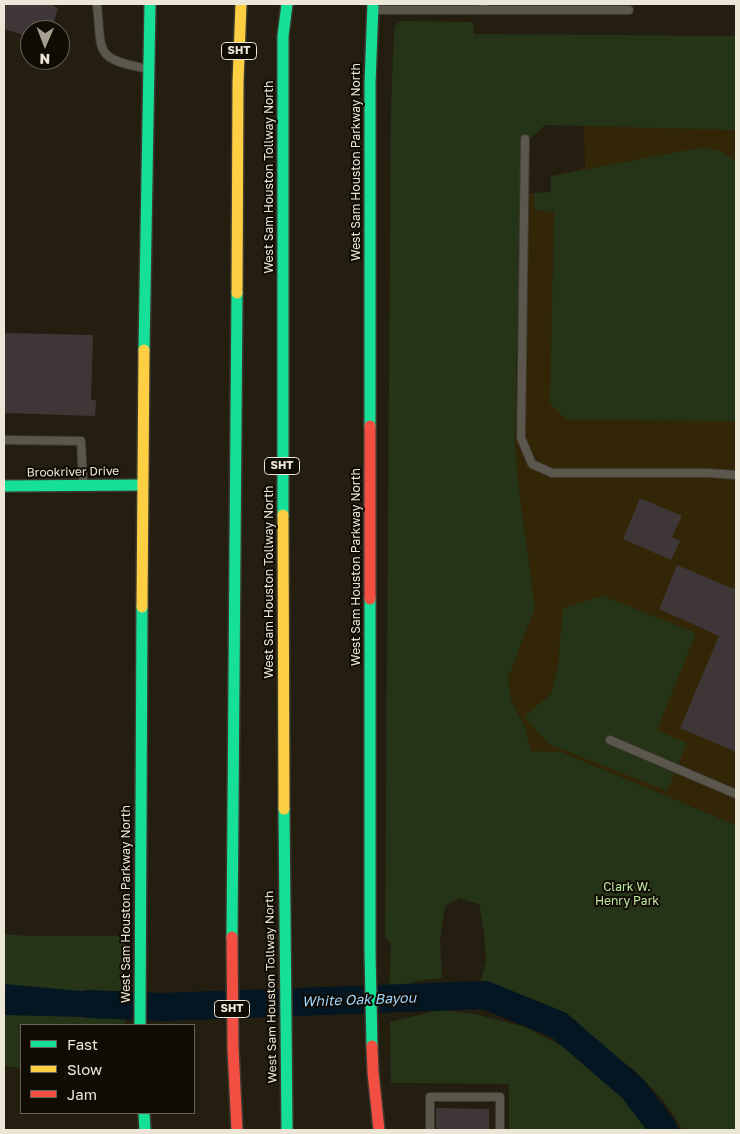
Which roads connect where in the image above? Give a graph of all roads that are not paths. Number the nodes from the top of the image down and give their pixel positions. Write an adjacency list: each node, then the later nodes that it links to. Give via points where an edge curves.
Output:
1 (97, 4): 8 (lane, via 101,46 105,55 124,64)
2 (150, 4): 8 (main road, West Sam Houston Parkway North)
3 (242, 4): 20 (main road, SHT, via 238,82 232,947)
4 (287, 4): 21 (main road, West Sam Houston Tollway North / SHT, via 282,141)
5 (372, 7): 6 (lane); 22 (main road, West Sam Houston Parkway North, via 370,952 373,1072)
6 (483, 7): 7 (lane)
7 (629, 10)
8 (149, 69): 12 (main road, West Sam Houston Parkway North)
9 (525, 139): 11 (lane, via 521,438 532,464 552,473)
10 (4, 440): 13 (lane, via 81,441)
11 (736, 474)
12 (142, 484): 13 (main road, Brookriver Drive); 17 (main road, West Sam Houston Parkway North)
13 (83, 485): 14 (main road, Brookriver Drive)
14 (4, 486)
15 (610, 740): 16 (lane)
16 (736, 794)
17 (140, 1024)
18 (144, 1114): 19 (main road)
19 (145, 1130)
20 (237, 1130)
21 (286, 1130)
22 (380, 1130)
23 (430, 1130): 24 (lane, via 430,1096 500,1097)
24 (500, 1130)

